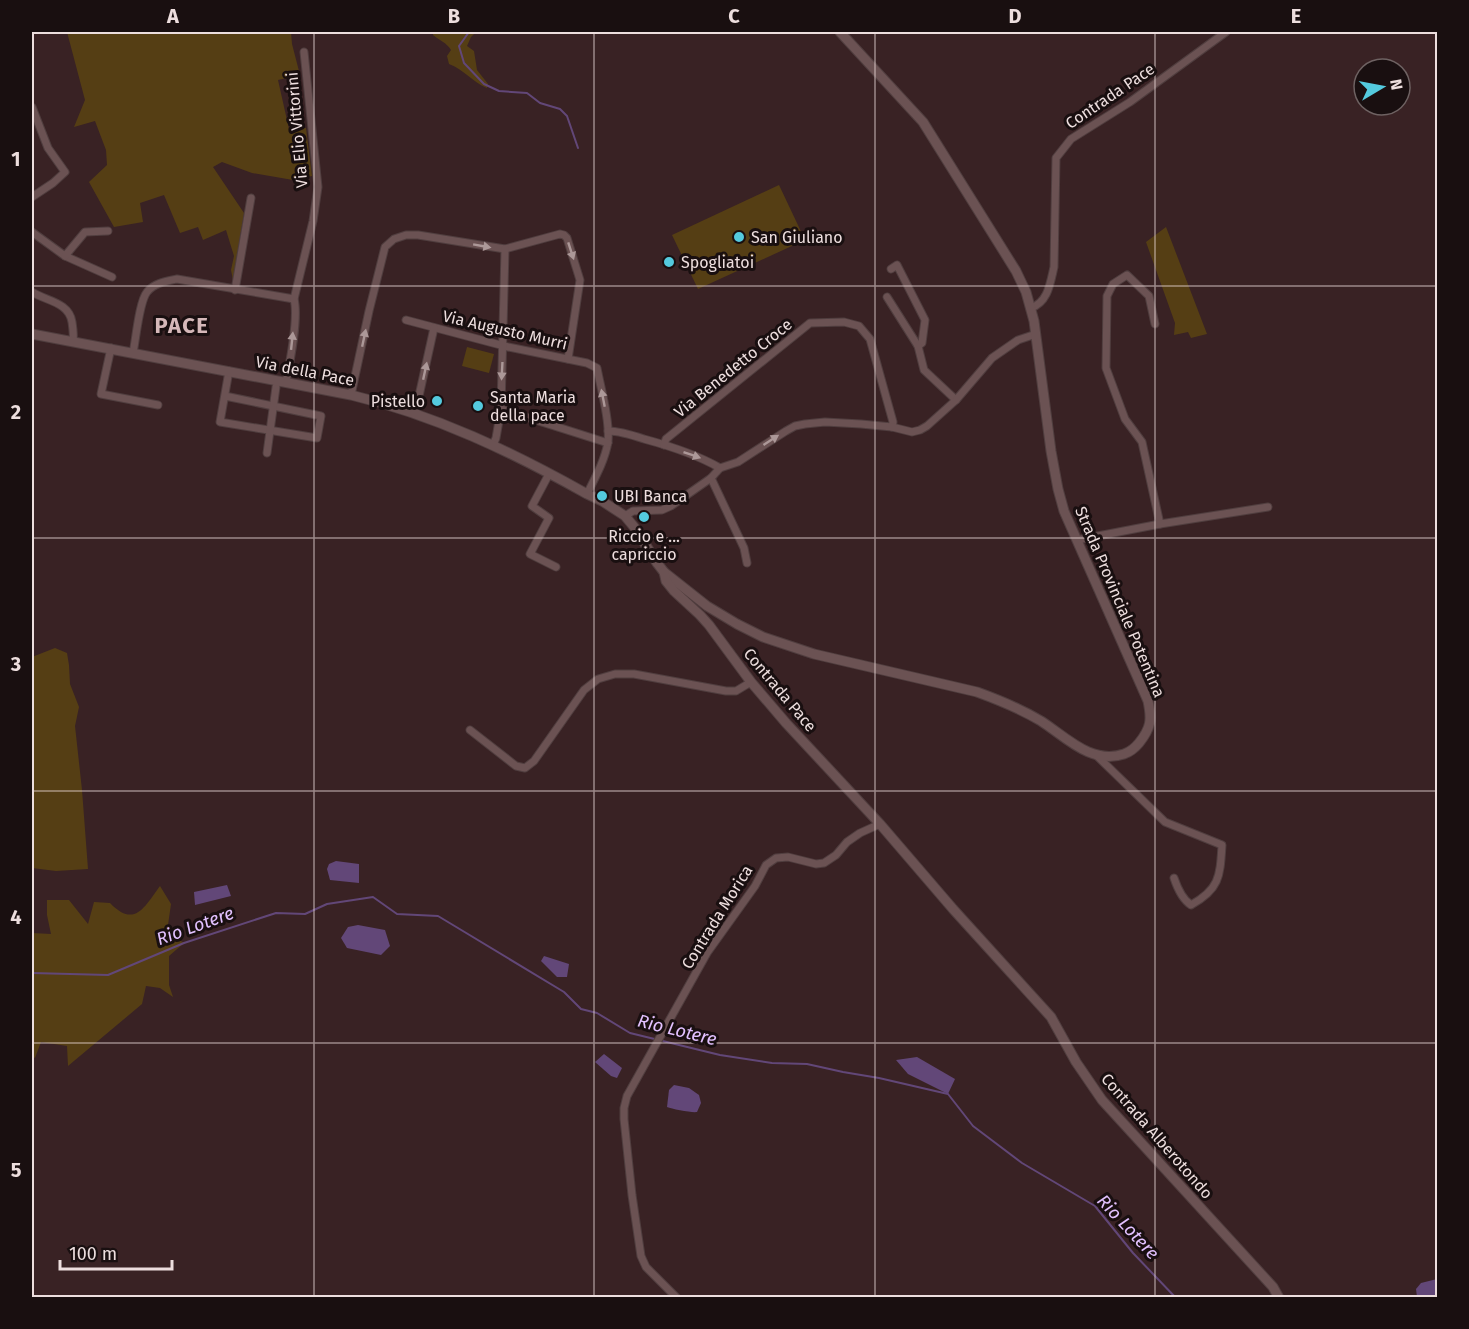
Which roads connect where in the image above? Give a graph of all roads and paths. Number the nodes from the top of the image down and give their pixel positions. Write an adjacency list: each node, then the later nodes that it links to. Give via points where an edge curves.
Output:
1 (840, 32): 17 (main road, Strada Provinciale Potentina, via 923,122 1016,271)
2 (1226, 32): 17 (street, Contrada Pace, via 1130,102 1071,139 1056,158 1054,267 1045,298)
3 (304, 52): 16 (street, Via Elio Vittorini, via 318,187)
4 (32, 107): 5 (street, via 48,148 65,172)
5 (32, 197)
6 (251, 198): 13 (street)
7 (108, 231): 10 (street, via 85,232)
8 (32, 232): 10 (street)
9 (505, 249): 24 (street); 28 (street, one-way to 28, via 560,234 567,238 580,279); 32 (street, one-way to 9, via 369,311 390,242 418,235)
10 (64, 256): 12 (street)
11 (891, 269): 25 (street, via 897,266 926,320)
12 (112, 277)
13 (235, 290): 16 (street); 27 (street, via 177,279 154,286 146,292 142,304)
14 (32, 292): 23 (street, via 67,310)
15 (887, 297): 25 (street)
16 (294, 299): 30 (street, Via Elio Vittorini, one-way to 16)
17 (1031, 308): 22 (main road, Strada Provinciale Potentina)
18 (406, 320): 20 (street, Via Augusto Murri)
19 (1155, 324): 52 (street, via 1149,296 1127,275 1113,284 1107,296 1106,368 1125,419 1142,442)
20 (434, 328): 24 (street, Via Augusto Murri); 38 (street, one-way to 20)
21 (32, 334): 23 (main road, Via della Pace)
22 (1036, 334): 34 (street, via 1018,340 992,358); 53 (main road, Strada Provinciale Potentina, via 1058,489)
23 (73, 342): 26 (main road, Via della Pace)
24 (503, 346): 28 (street, Via Augusto Murri); 37 (street, one-way to 37)
25 (918, 346): 34 (street, via 924,370)
26 (111, 348): 27 (main road, Via della Pace); 35 (street, via 101,394)
27 (133, 352): 29 (main road, Via della Pace)
28 (568, 359): 41 (street, Via Augusto Murri, one-way to 28, via 597,368)
29 (229, 371): 30 (main road, Via della Pace); 33 (street)
30 (286, 382): 32 (main road, Via della Pace)
31 (276, 387): 36 (street)
32 (351, 395): 38 (main road, Via della Pace)
33 (225, 396): 36 (street); 40 (street, via 220,422)
34 (956, 400): 39 (street, via 920,430)
35 (158, 405)
36 (273, 406): 40 (street); 40 (street, via 321,416 317,438)
37 (501, 409): 42 (street); 43 (street)
38 (416, 414): 43 (main road, Via della Pace)
39 (892, 427): 44 (street, Via Benedetto Croce, via 870,339 860,326 844,322 810,323 666,439); 46 (street, one-way to 39, via 738,462 786,430 805,424)
40 (269, 430): 45 (street)
41 (608, 431): 42 (street); 44 (street)
42 (608, 443): 49 (street)
43 (493, 444): 47 (main road, Via della Pace)
44 (664, 445): 46 (street, one-way to 46)
45 (267, 453)
46 (720, 468): 48 (street)
47 (549, 474): 49 (main road, Via della Pace); 55 (street, via 532,506 549,518 530,554)
48 (711, 478): 51 (street, via 666,509 633,511); 54 (street, via 744,548)
49 (587, 494): 51 (main road, Via della Pace)
50 (1268, 507): 52 (street)
51 (625, 516): 56 (main road, Via della Pace)
52 (1160, 524): 53 (street)
53 (1077, 540): 59 (main road, Strada Provinciale Potentina, via 1148,701 1151,716 1148,730 1135,748 1116,756)
54 (747, 563)
55 (556, 567)
56 (664, 572): 57 (main road, Contrada Pace, via 674,591 709,625); 59 (main road, via 707,606 763,638 1004,701)
57 (751, 682): 58 (street, via 726,692 634,674 598,679 584,690 525,768 516,766); 60 (main road, Contrada Pace)
58 (470, 730)
59 (1097, 756): 61 (street, via 1165,822 1222,845 1216,884 1201,899 1188,903)
60 (880, 824): 62 (street, Contrada Morica, via 860,832 824,863 788,857 776,858 766,865 707,953 627,1096 624,1119 641,1256 646,1267); 63 (main road, Contrada Alberotondo, via 1051,1017 1102,1100)
61 (1174, 878)
62 (677, 1298)
63 (1280, 1298)

